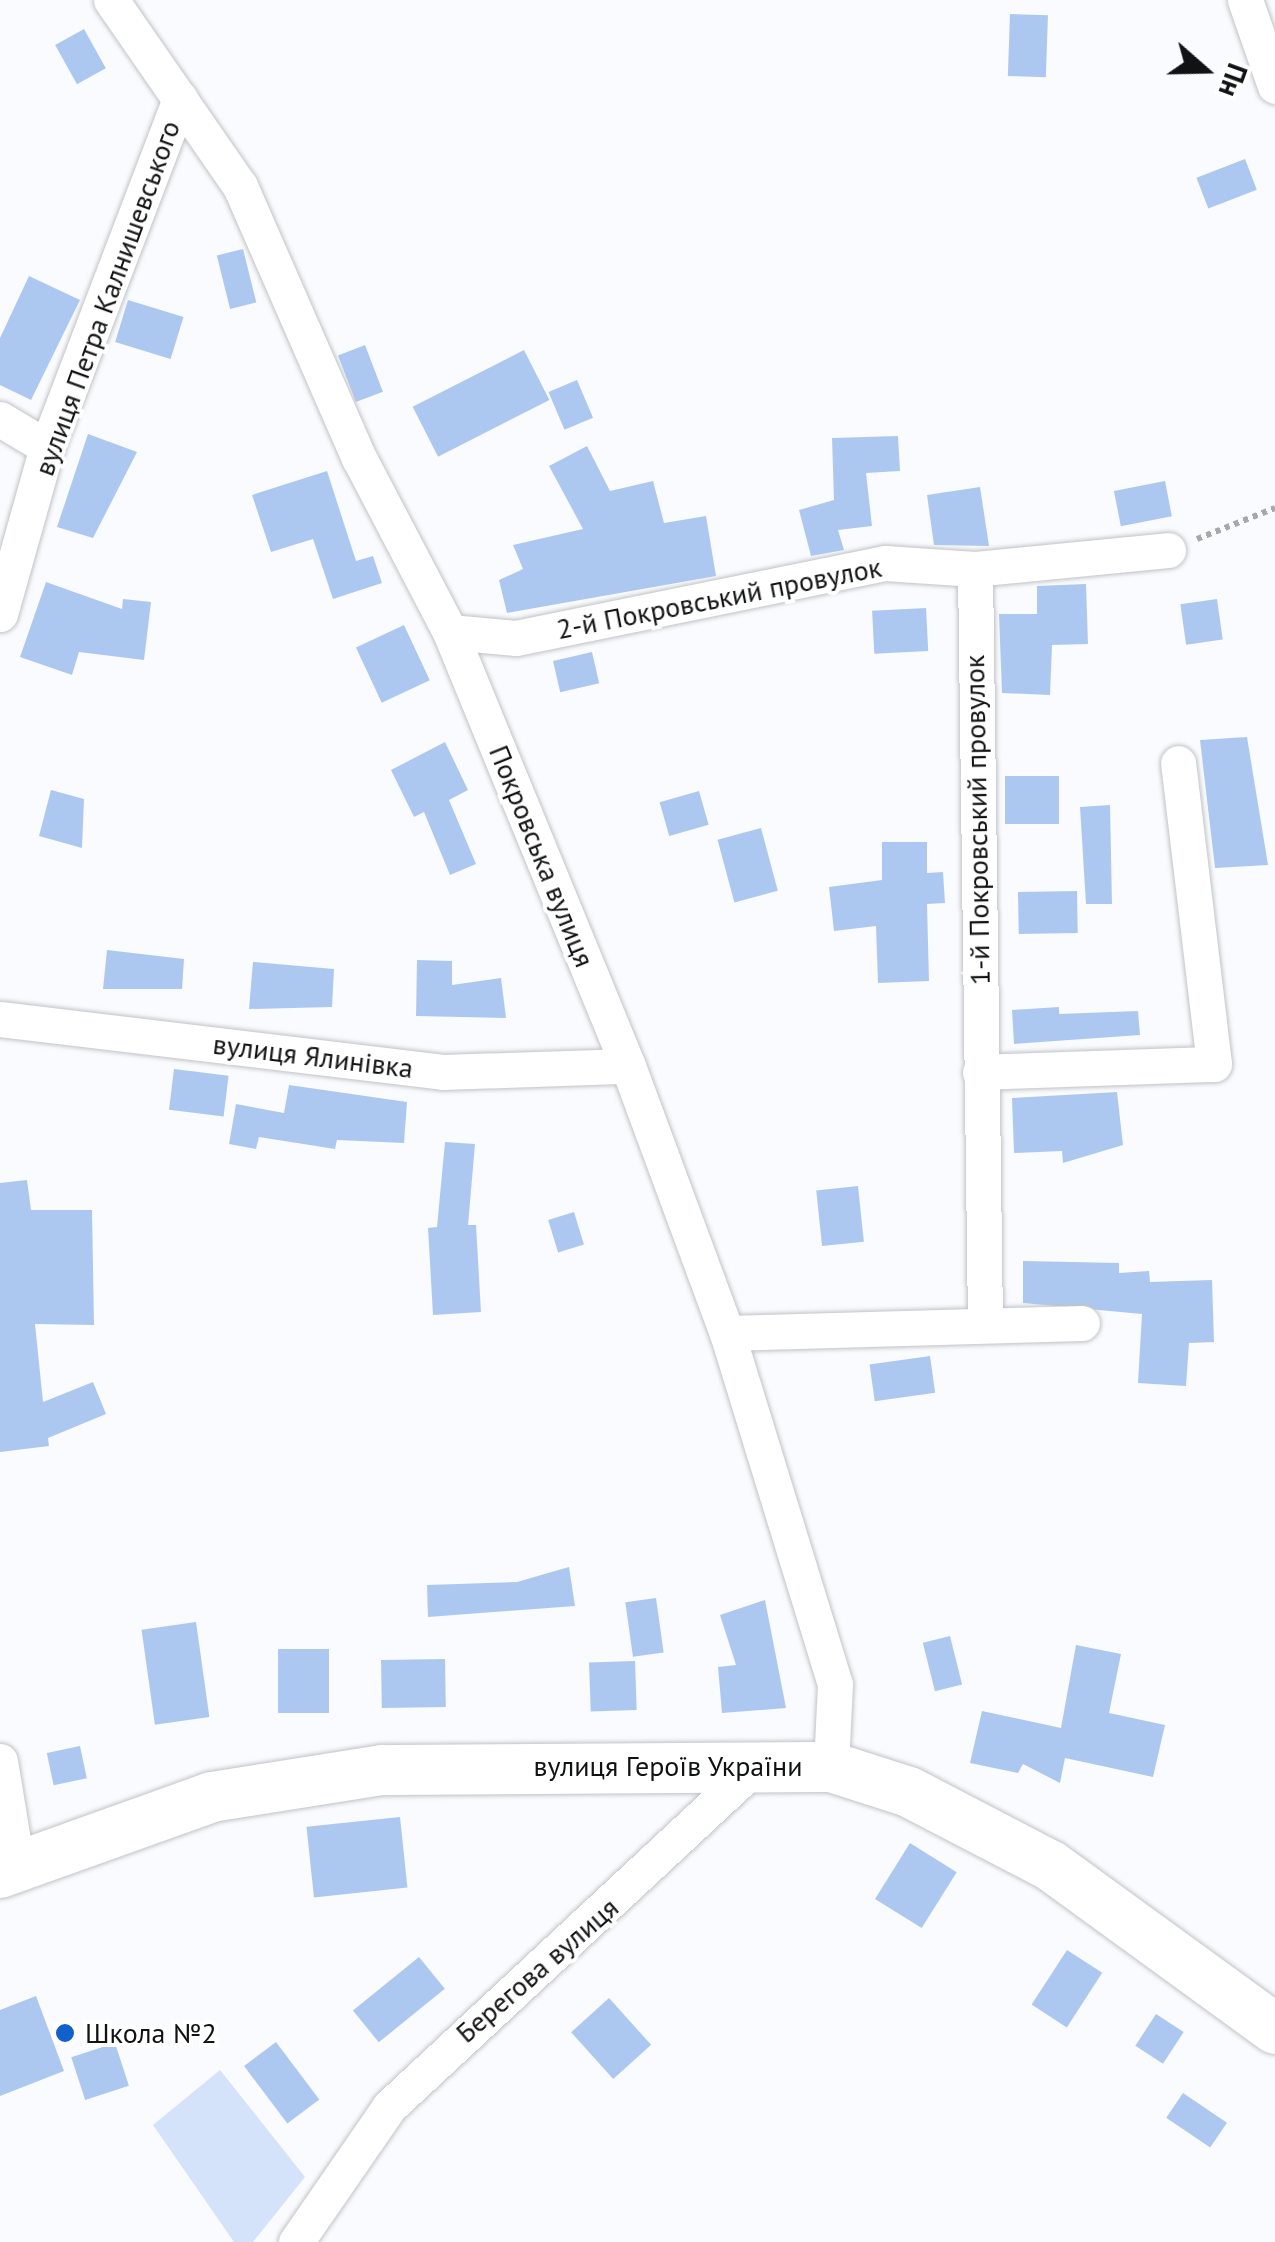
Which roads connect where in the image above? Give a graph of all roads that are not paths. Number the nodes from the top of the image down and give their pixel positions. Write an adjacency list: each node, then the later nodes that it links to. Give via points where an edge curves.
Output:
1 (111, 0): 4 (street, Покровська вулиця)
2 (1245, 0): 3 (street)
3 (1275, 86)
4 (180, 98): 6 (street, вулиця Петра Калнишевського); 10 (street, Покровська вулиця, via 240,186 359,458)
5 (0, 419): 6 (street)
6 (47, 448): 9 (street, вулиця Петра Калнишевського)
7 (1168, 550): 8 (street, 2-й Покровський провулок)
8 (975, 569): 10 (street, 2-й Покровський провулок, via 886,563 516,638); 14 (street, 1-й Покровський провулок)
9 (0, 614)
10 (450, 632): 13 (street, Покровська вулиця)
11 (1178, 763): 14 (street, via 1214,1064)
12 (0, 1019): 13 (street, вулиця Ялинівка, via 443,1072)
13 (628, 1066): 17 (street, Покровська вулиця)
14 (980, 1072): 15 (street, 1-й Покровський провулок)
15 (985, 1321): 16 (street); 17 (street)
16 (1082, 1324)
17 (727, 1333): 20 (street, Покровська вулиця, via 835,1684)
18 (0, 1761): 21 (street)
19 (761, 1761): 20 (main road, вулиця Героїв України); 21 (main road, вулиця Героїв України, via 382,1770 212,1797); 23 (street, Берегова вулиця, via 402,2094)
20 (832, 1766): 22 (main road, вулиця Героїв України, via 909,1792 1051,1866)
21 (8, 1869)
22 (1275, 2029)
23 (296, 2242)

